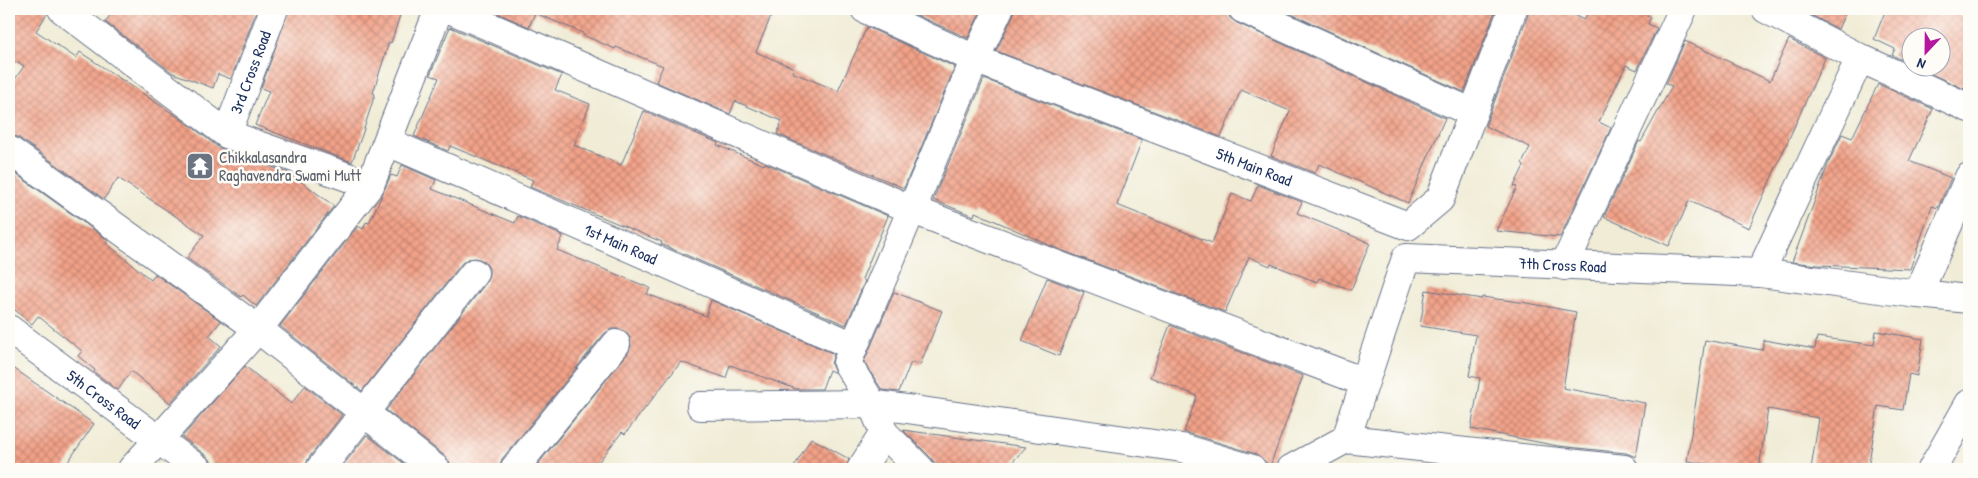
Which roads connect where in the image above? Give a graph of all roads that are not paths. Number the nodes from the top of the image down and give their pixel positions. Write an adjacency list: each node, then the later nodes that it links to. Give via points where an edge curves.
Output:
1 (62, 9): 15 (street)
2 (274, 9): 15 (street, 3rd Cross Road)
3 (439, 9): 16 (street)
4 (449, 9): 20 (street)
5 (865, 9): 12 (street)
6 (999, 9): 12 (street)
7 (1243, 9): 14 (street)
8 (1513, 9): 14 (street)
9 (1683, 9): 21 (street)
10 (1766, 9): 11 (street)
11 (1860, 58): 13 (street); 23 (street)
12 (975, 59): 14 (street, 5th Main Road, via 1408,226 1440,199); 20 (street)
13 (1969, 108)
14 (1473, 113)
15 (227, 134): 19 (street)
16 (388, 142): 19 (street); 29 (street, 1st Main Road)
17 (9, 150): 26 (street)
18 (1969, 177): 24 (street)
19 (370, 185): 26 (street)
20 (913, 210): 29 (street); 30 (street)
21 (1564, 266): 23 (street, 7th Cross Road); 30 (street, 7th Cross Road, via 1406,258)
22 (474, 273): 34 (street)
23 (1760, 273): 24 (street, 7th Cross Road)
24 (1918, 294): 25 (street, 7th Cross Road)
25 (1969, 299)
26 (258, 329): 34 (street); 37 (street)
27 (9, 330): 37 (street, 5th Cross Road)
28 (616, 344): 42 (street)
29 (851, 355): 31 (street)
30 (1352, 377): 36 (street, 7th Cross Road)
31 (872, 404): 33 (street); 35 (street); 45 (street, via 1182,448)
32 (1969, 404): 48 (street)
33 (701, 406)
34 (365, 412): 40 (street); 41 (street)
35 (884, 433): 43 (street); 44 (street)
36 (1346, 438): 46 (street); 47 (street)
37 (158, 440): 38 (street); 39 (street, 5th Cross Road)
38 (132, 469)
39 (198, 469)
40 (320, 469)
41 (436, 469)
42 (514, 469)
43 (861, 469)
44 (920, 469)
45 (1252, 469)
46 (1291, 469)
47 (1624, 469)
48 (1932, 469)

